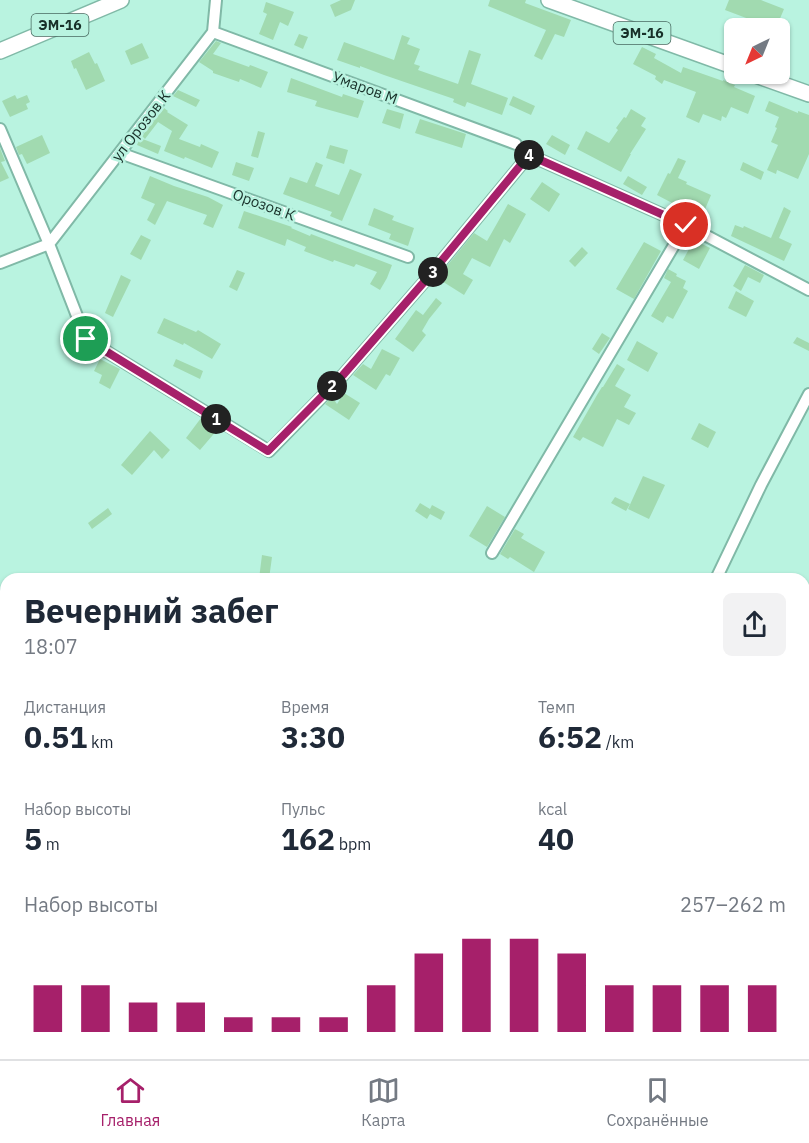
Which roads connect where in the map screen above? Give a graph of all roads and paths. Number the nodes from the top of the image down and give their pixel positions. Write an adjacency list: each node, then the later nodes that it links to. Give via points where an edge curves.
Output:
1 (121, 0): 5 (highway, ЭМ-16)
2 (216, 0): 4 (street)
3 (549, 0): 6 (highway, ЭМ-16)
4 (213, 32): 10 (street, Умаров М); 11 (street, ул Орозов К)
5 (0, 51)
6 (724, 63)
7 (781, 84): 8 (highway)
8 (809, 94)
9 (0, 129): 13 (street)
10 (516, 144)
11 (120, 153): 13 (street, ул Орозов К); 14 (street, Орозов К)
12 (686, 225): 13 (street, via 529,155 343,375 268,451 86,339); 16 (street); 18 (street)
13 (48, 244): 15 (street)
14 (408, 257)
15 (0, 263)
16 (809, 290)
17 (809, 394): 19 (street)
18 (492, 554)
19 (719, 573)

